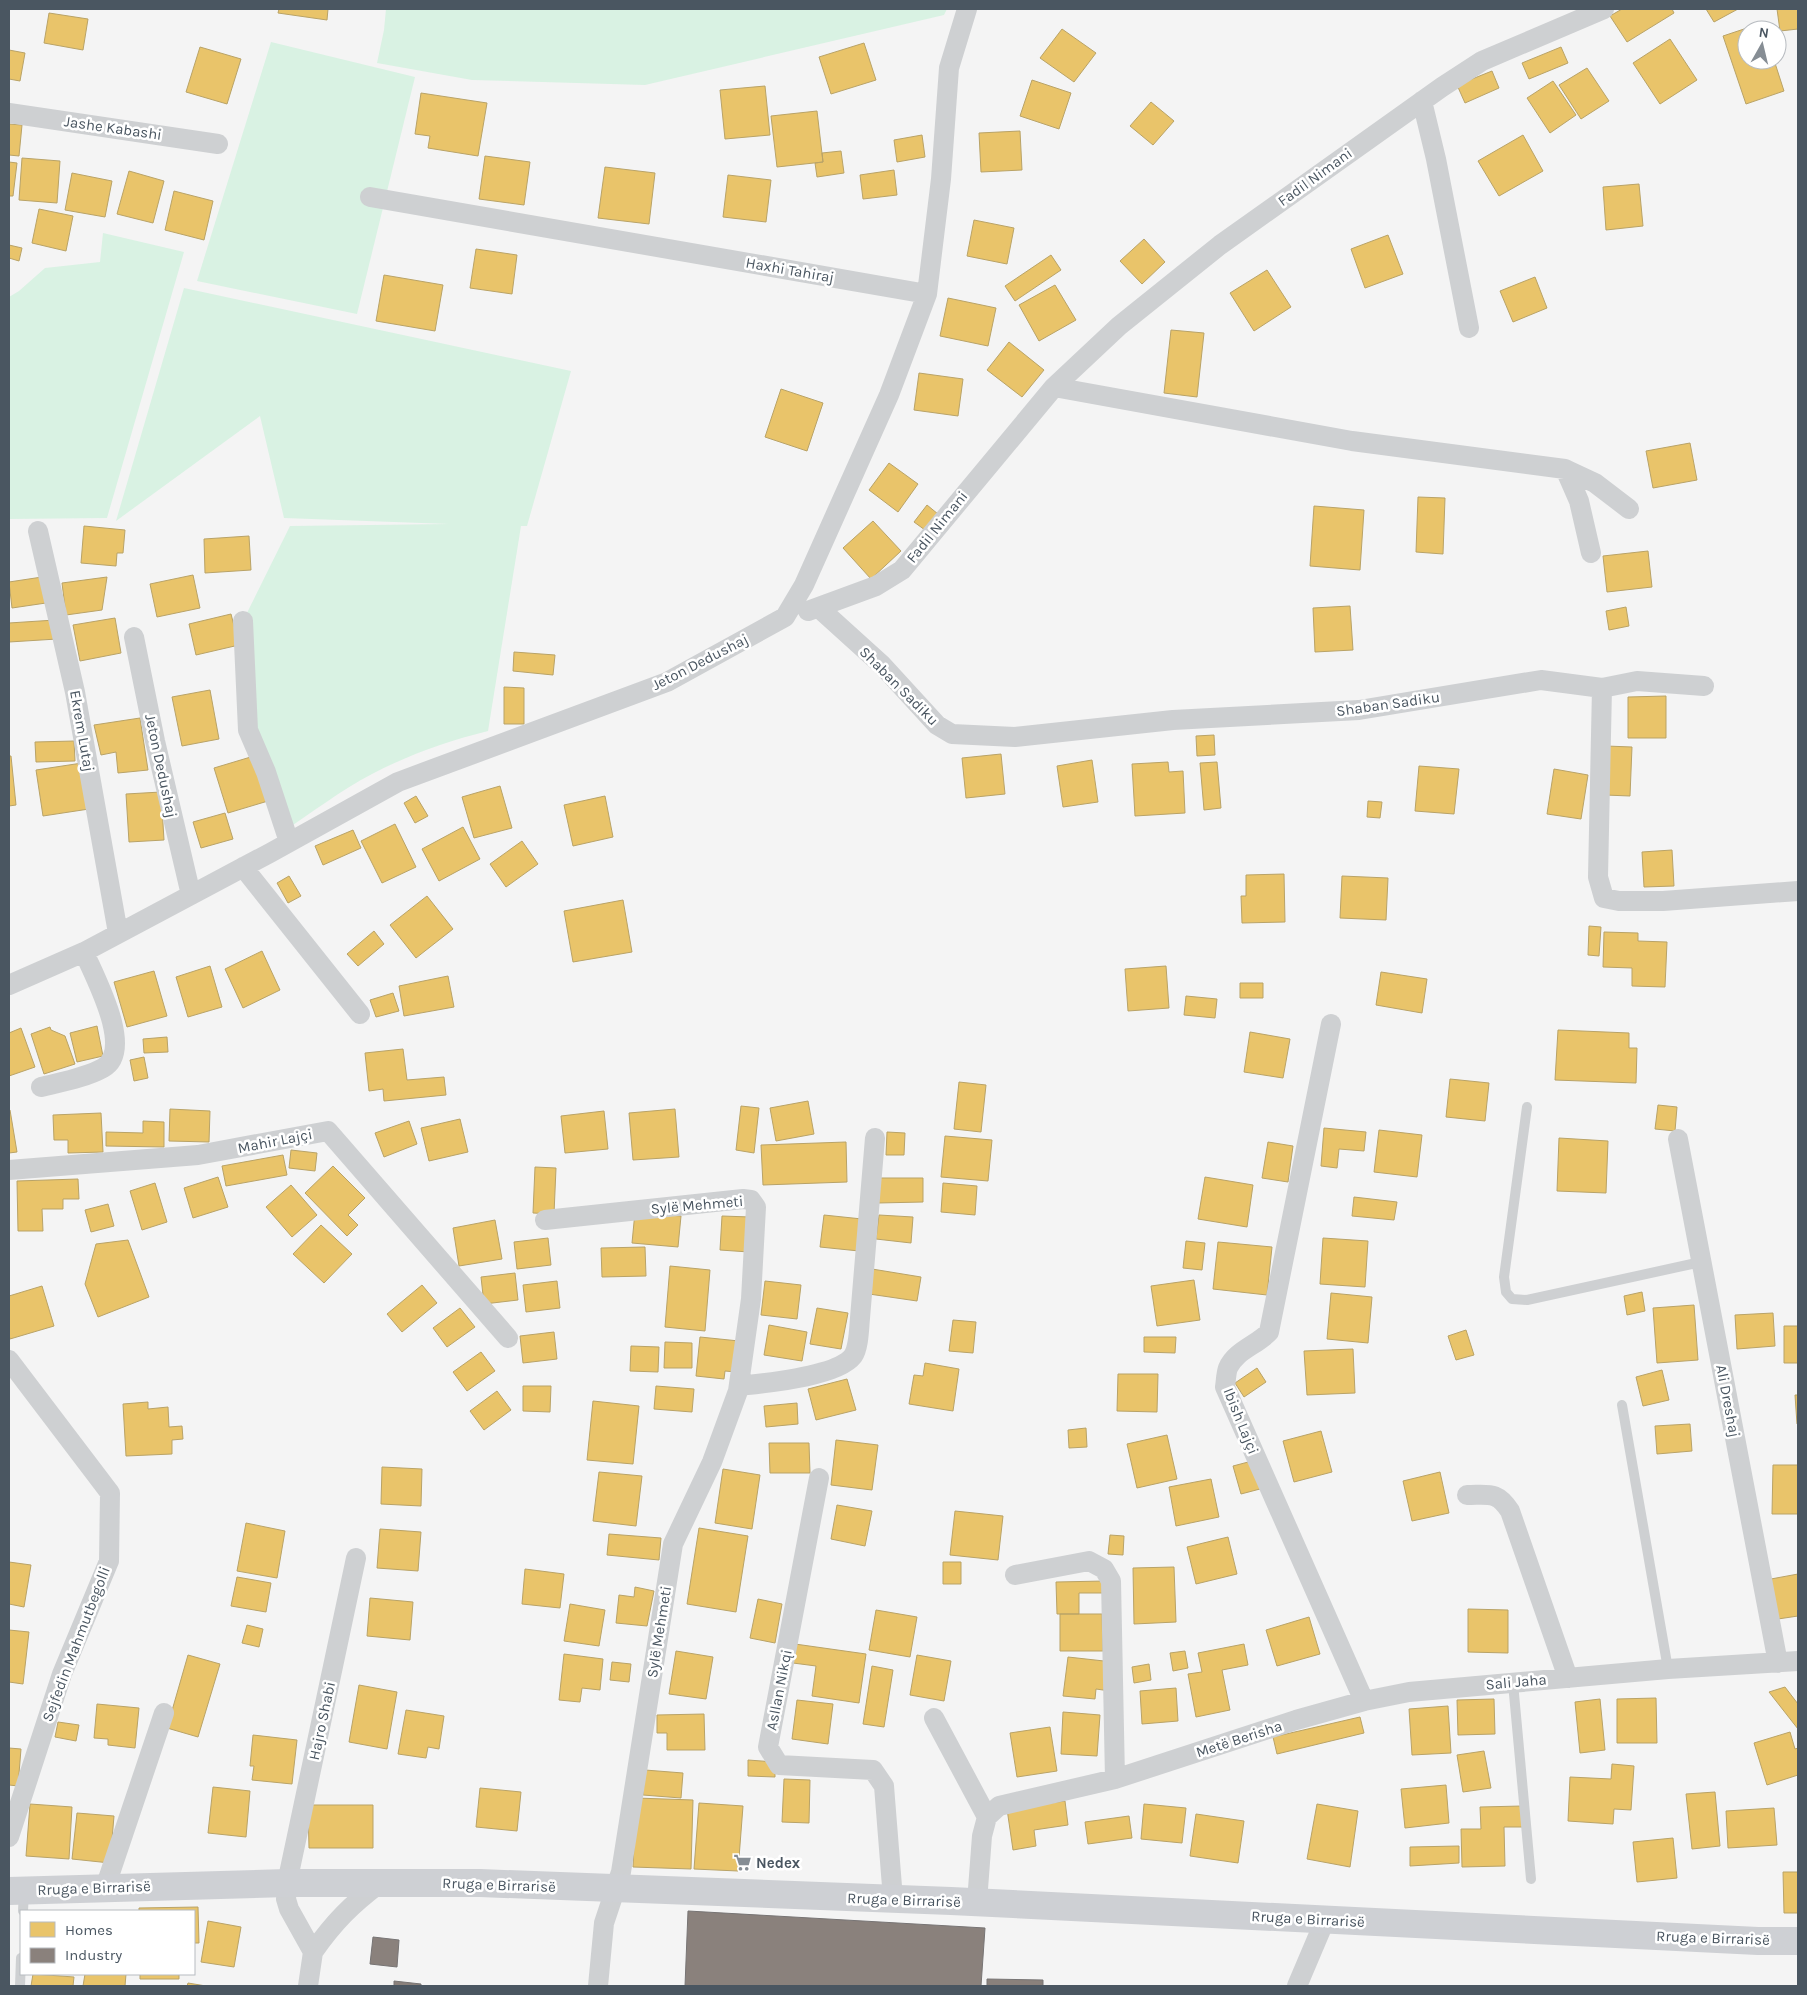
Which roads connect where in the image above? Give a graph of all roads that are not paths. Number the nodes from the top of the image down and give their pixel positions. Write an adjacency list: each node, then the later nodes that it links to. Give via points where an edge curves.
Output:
1 (967, 9): 7 (street, via 949,68 941,179)
2 (1604, 9): 3 (street, Fadil Nimani, via 1482,61)
3 (1422, 101): 8 (street); 9 (street, Fadil Nimani, via 1220,245 1119,326)
4 (9, 113): 5 (street, Jashe Kabashi)
5 (218, 144)
6 (370, 197): 7 (street, Haxhi Tahiraj)
7 (926, 294): 15 (street, via 889,395 804,585)
8 (1468, 328)
9 (1054, 387): 10 (street, via 1352,441); 14 (street, Fadil Nimani, via 902,570 876,586)
10 (1565, 470): 11 (street, via 1595,483); 13 (street, via 1579,501)
11 (1629, 509)
12 (38, 531): 24 (street, Ekrem Lutaj, via 75,692)
13 (1591, 553)
14 (819, 608): 15 (street, Fadil Nimani); 19 (street, Shaban Sadiku, via 882,665 937,725 952,734 1015,737 1173,720 1359,710 1541,680)
15 (785, 617): 20 (street, Jeton Dedushaj, via 667,682 398,782)
16 (243, 620): 20 (street, via 248,730)
17 (134, 637): 23 (street, Jeton Dedushaj)
18 (1704, 686): 19 (street, Shaban Sadiku, via 1637,681)
19 (1602, 688): 22 (street, via 1598,877 1604,898 1664,901)
20 (289, 842): 21 (street, Jeton Dedushaj)
21 (243, 867): 23 (street, Jeton Dedushaj); 27 (street)
22 (1798, 891)
23 (191, 895): 24 (street, Jeton Dedushaj)
24 (118, 933): 25 (street, Jeton Dedushaj)
25 (84, 952): 26 (street, Jeton Dedushaj); 29 (street, via 115,1031 116,1051 105,1067)
26 (9, 985)
27 (360, 1014)
28 (1330, 1024): 49 (street, Ibish Lajçi, via 1269,1332 1235,1356 1228,1368 1225,1387)
29 (41, 1088)
30 (1527, 1107): 35 (lane, via 1504,1277 1506,1292 1512,1299 1527,1300)
31 (875, 1138): 38 (street, via 860,1318 853,1356 835,1368 794,1379)
32 (1678, 1139): 35 (street, Ali Dreshaj)
33 (9, 1170): 36 (street, Mahir Lajçi, via 198,1156 328,1131)
34 (545, 1220): 38 (street, Sylë Mehmeti, via 751,1200 756,1207 751,1299)
35 (1701, 1262): 45 (street, Ali Dreshaj)
36 (508, 1338)
37 (9, 1360): 54 (street, Sejfedin Mahmutbegolli, via 110,1493 109,1561 62,1674)
38 (738, 1386): 59 (street, Sylë Mehmeti, via 712,1462 673,1544 623,1862)
39 (1622, 1405): 46 (lane)
40 (820, 1478): 61 (street, Asllan Nikqi, via 768,1747 779,1765 873,1770 884,1786)
41 (1467, 1495): 47 (street, via 1493,1495 1503,1500 1510,1512)
42 (356, 1558): 56 (street, Hajro Shabi)
43 (1016, 1576): 52 (street, via 1089,1561 1104,1569 1111,1581)
44 (1798, 1661): 45 (street, Sali Jaha)
45 (1778, 1663): 46 (street, Sali Jaha)
46 (1668, 1669): 47 (street, Sali Jaha)
47 (1568, 1678): 48 (street, Sali Jaha)
48 (1513, 1683): 49 (street, Sali Jaha, via 1409,1692); 55 (lane)
49 (1364, 1701): 52 (street, Metë Berisha)
50 (164, 1713): 58 (street)
51 (934, 1718): 53 (street)
52 (1115, 1779): 53 (street, Metë Berisha, via 999,1806)
53 (987, 1817): 62 (street, via 982,1836)
54 (9, 1837)
55 (1531, 1878)
56 (287, 1883): 57 (street, Rruga e Birrarisë); 58 (street, Rruga e Birrarisë); 65 (street, Hajro Shabi, via 289,1908)
57 (380, 1883): 59 (street, Rruga e Birrarisë, via 480,1883); 65 (street, via 350,1906)
58 (105, 1888): 60 (street, Rruga e Birrarisë)
59 (616, 1889): 61 (street, Rruga e Birrarisë); 67 (street, Sylë Mehmeti, via 604,1923)
60 (19, 1897)
61 (893, 1899): 62 (street, Rruga e Birrarisë)
62 (977, 1902): 63 (street, Rruga e Birrarisë)
63 (1325, 1920): 64 (street, Rruga e Birrarisë); 68 (street)
64 (1798, 1941)
65 (313, 1952): 66 (street)
66 (308, 1986)
67 (598, 1986)
68 (1297, 1986)

